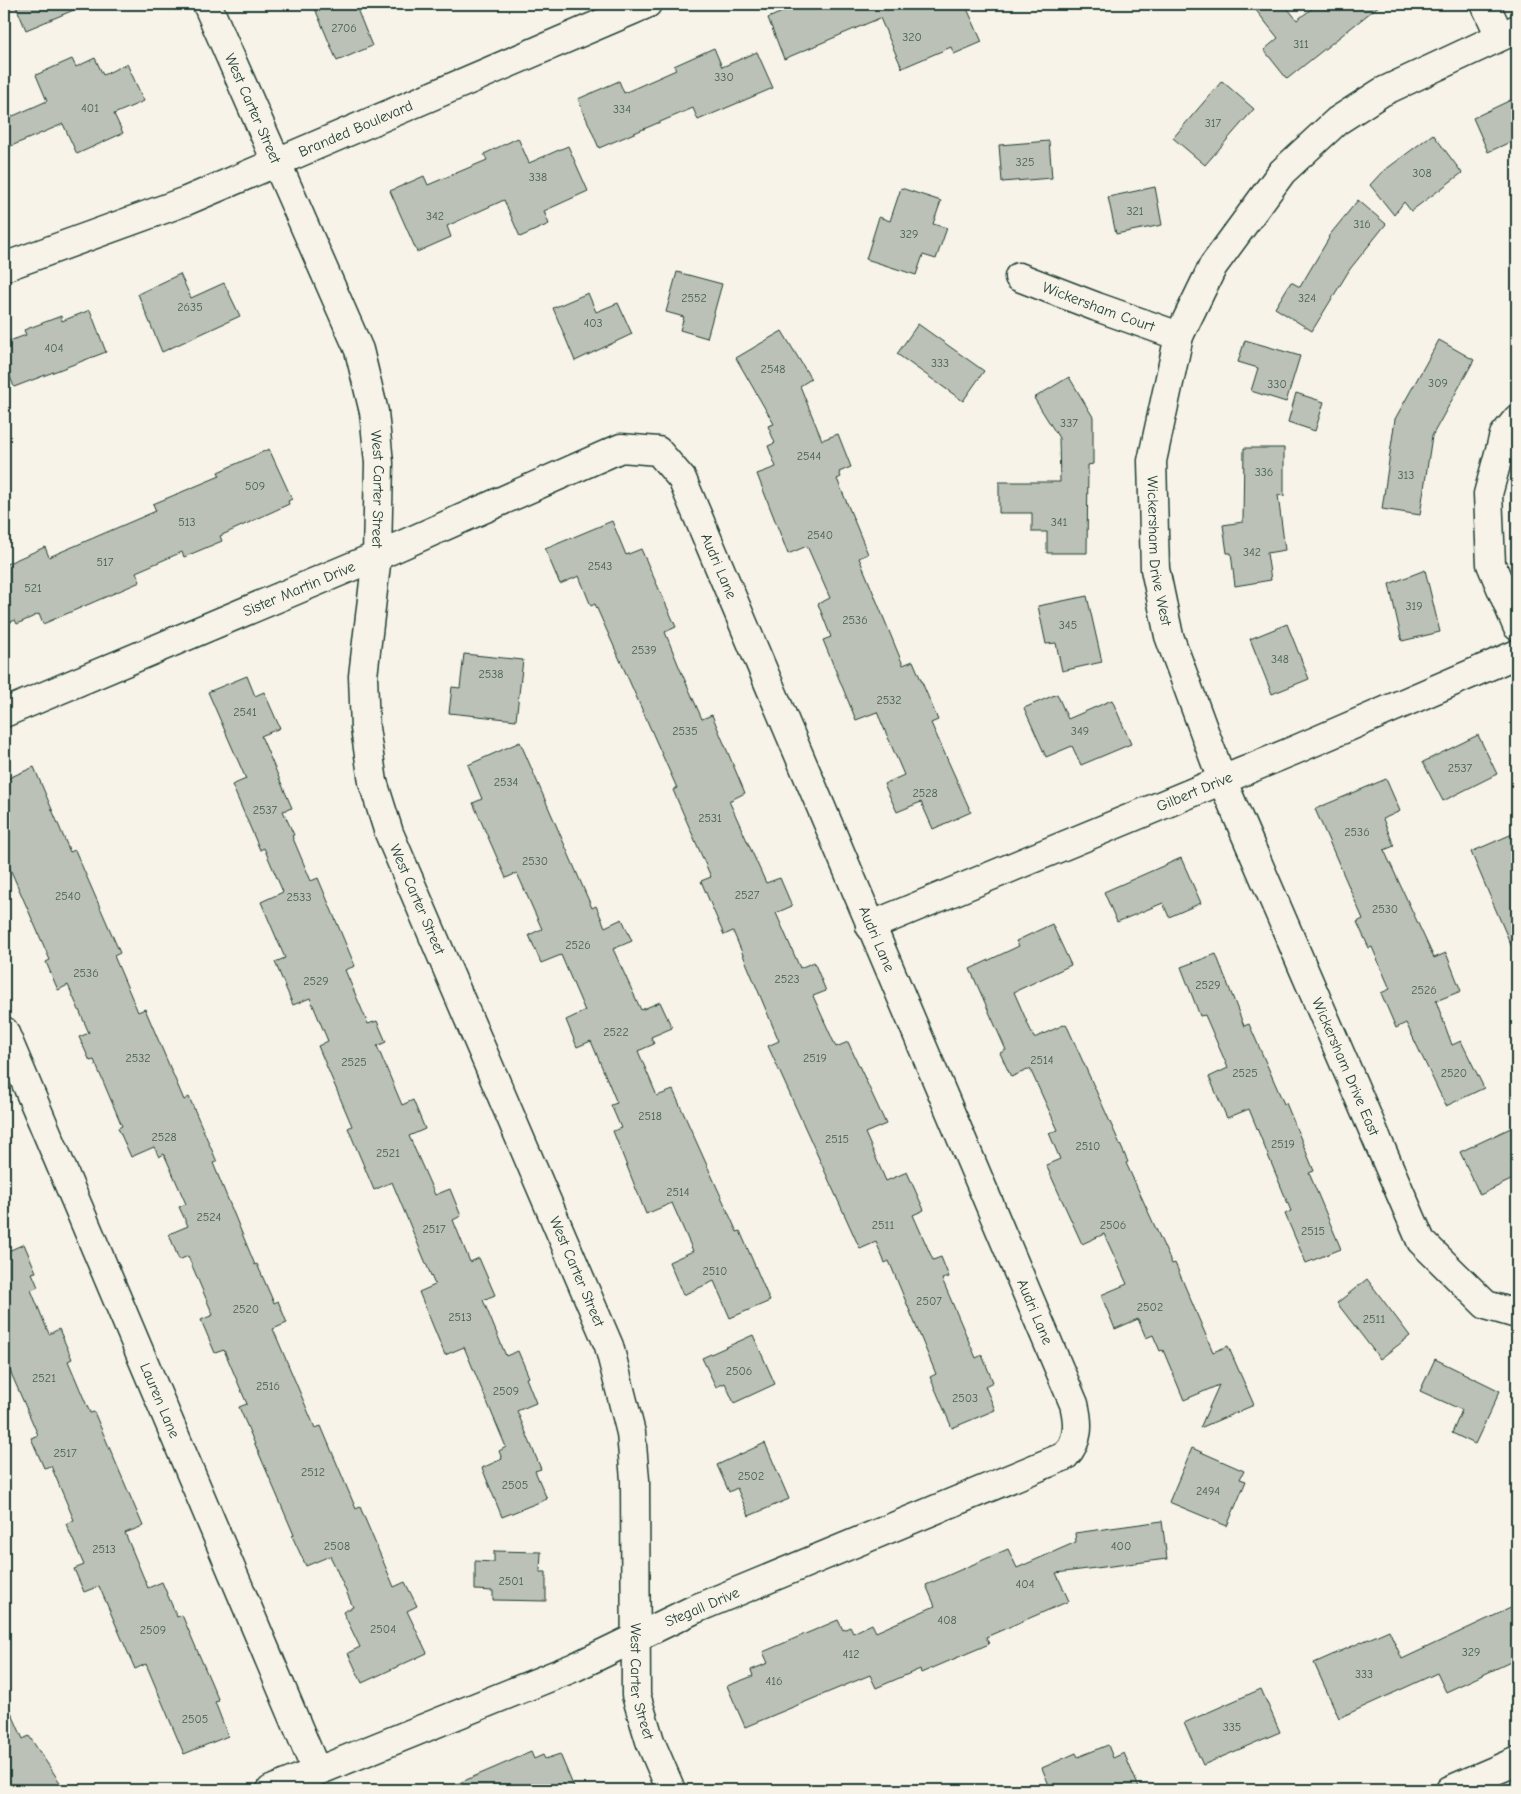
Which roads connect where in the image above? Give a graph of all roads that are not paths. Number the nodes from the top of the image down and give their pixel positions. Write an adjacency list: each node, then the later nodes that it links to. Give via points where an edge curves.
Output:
1 (207, 4): 5 (street, West Carter Street)
2 (647, 4): 5 (street, Branded Boulevard)
3 (1486, 4): 4 (street)
4 (1509, 32): 8 (street, Wickersham Drive West, via 1382,92 1337,121 1282,172 1213,266)
5 (277, 161): 6 (street, Branded Boulevard, via 186,201); 11 (street, West Carter Street, via 359,350 374,412 379,463)
6 (4, 267)
7 (1019, 277): 8 (street, Wickersham Court)
8 (1179, 336): 15 (street, Wickersham Drive West, via 1152,461 1155,569 1169,636)
9 (1517, 419): 12 (street, via 1504,435 1488,494 1492,564)
10 (649, 449): 11 (street, Sister Martin Drive, via 621,448); 16 (street, Audri Lane, via 658,451 682,478)
11 (377, 556): 14 (street, Sister Martin Drive); 20 (street, West Carter Street, via 363,676 373,782 389,833 609,1346 632,1442)
12 (1517, 626)
13 (1517, 654): 15 (street, Gilbert Drive)
14 (4, 713)
15 (1222, 780): 16 (street, Gilbert Drive); 18 (street, Wickersham Drive East, via 1421,1241 1486,1305)
16 (870, 926): 19 (street, Audri Lane, via 1074,1404 1078,1421)
17 (4, 1031): 22 (street, Lauren Lane)
18 (1517, 1314)
19 (1074, 1444): 20 (street, Stegall Drive, via 1065,1456 695,1609)
20 (636, 1637): 22 (street, Stegall Drive, via 575,1667); 24 (street, West Carter Street, via 636,1695 650,1742)
21 (1517, 1762): 25 (street)
22 (316, 1770): 23 (street, Stegall Drive)
23 (270, 1790)
24 (671, 1790)
25 (1450, 1790)

